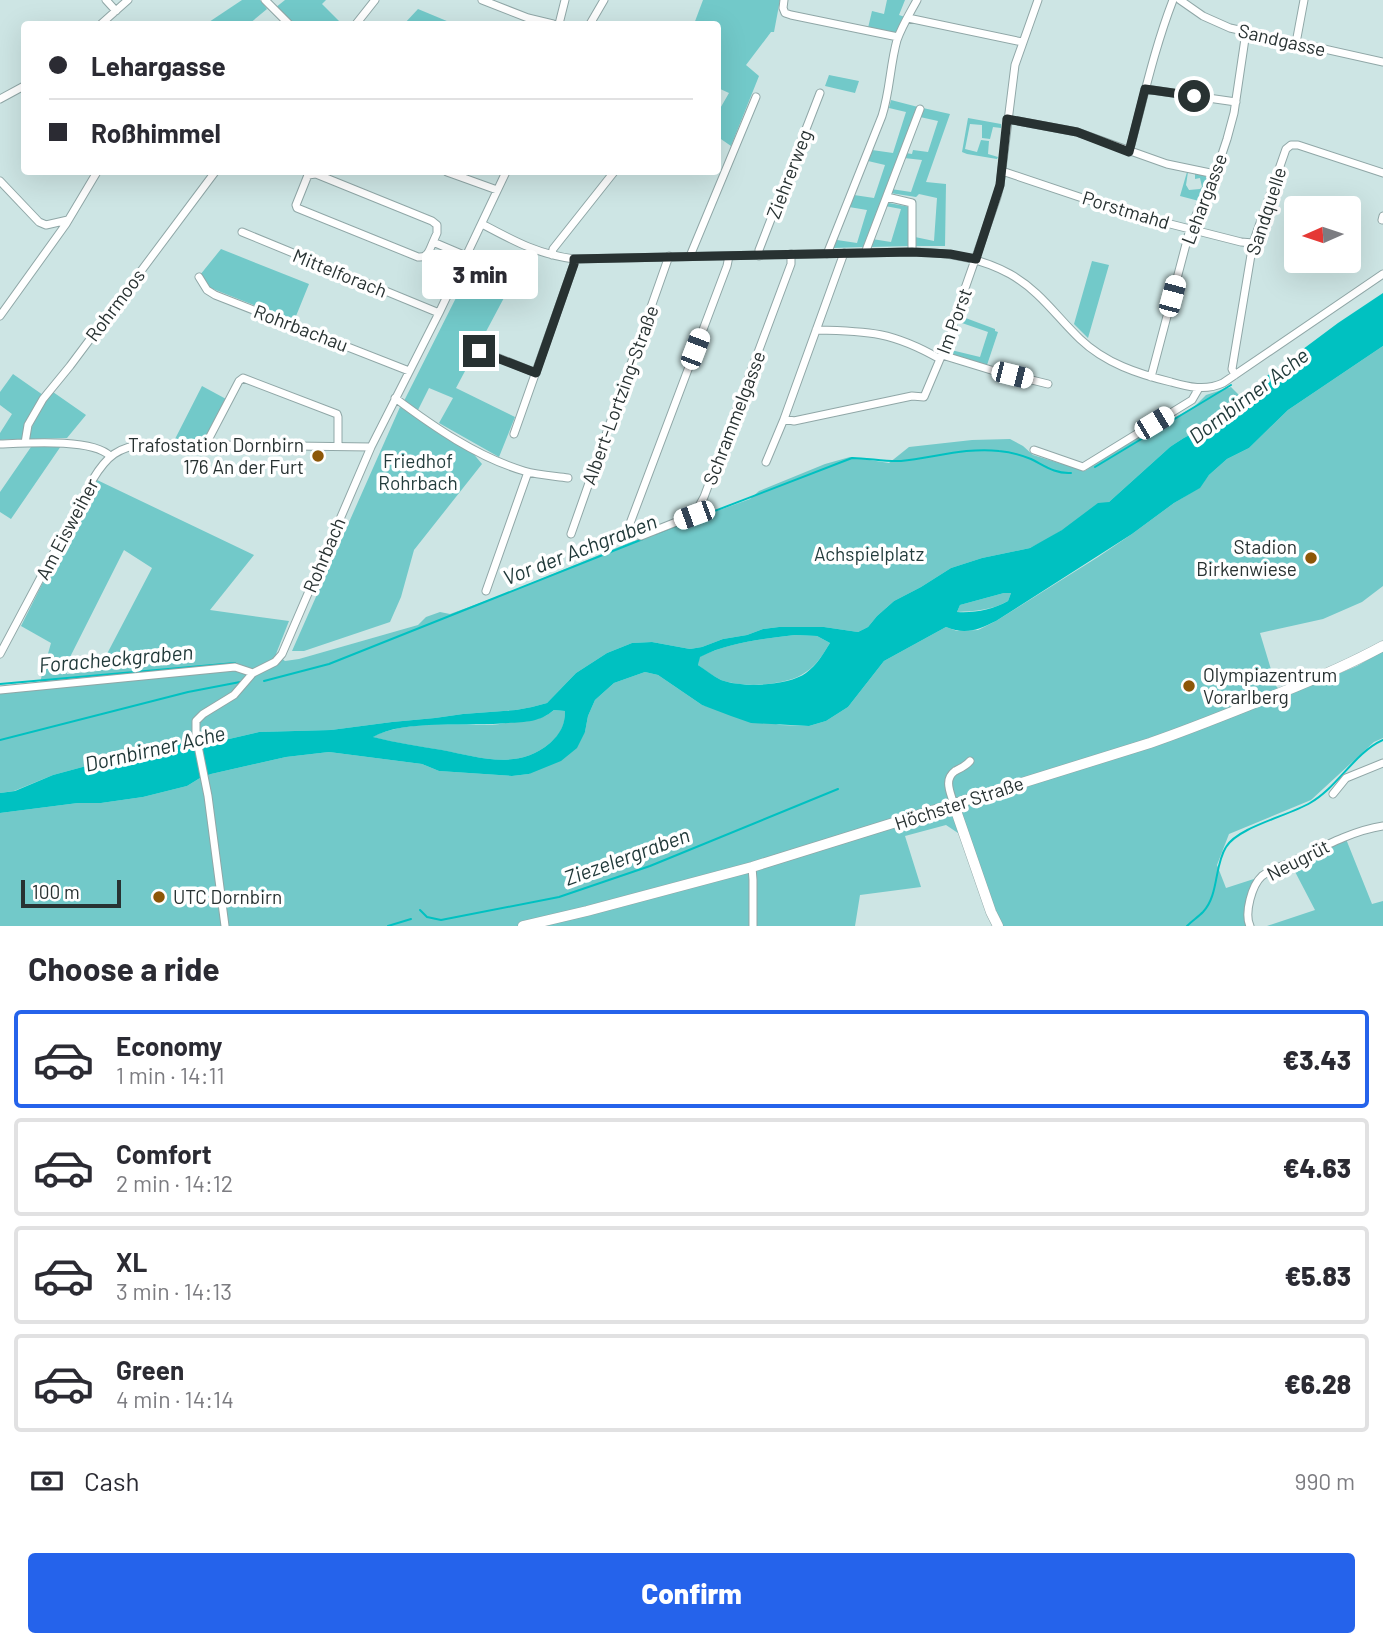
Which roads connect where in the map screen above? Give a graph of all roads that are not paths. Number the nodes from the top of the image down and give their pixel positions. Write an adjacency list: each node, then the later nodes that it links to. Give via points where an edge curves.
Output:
1 (106, 0): 14 (street)
2 (128, 0): 14 (street)
3 (265, 0): 17 (street)
4 (375, 0): 18 (street)
5 (482, 0): 19 (street)
6 (565, 0): 20 (street)
7 (604, 0): 21 (street)
8 (784, 0): 23 (street, via 785,13 791,15)
9 (918, 0): 15 (street)
10 (1038, 0): 24 (street, Im Porst)
11 (1173, 0): 28 (street)
12 (1304, 0): 25 (street)
13 (1185, 1): 22 (street, Sandgasse, via 1203,16)
14 (116, 11): 16 (street)
15 (908, 18): 23 (street); 24 (street)
16 (104, 21)
17 (286, 21)
18 (358, 21)
19 (540, 21)
20 (560, 21)
21 (592, 21)
22 (1246, 32): 25 (street, Sandgasse); 32 (street, Lehargasse)
23 (898, 37): 59 (street, via 882,116)
24 (1022, 41): 34 (street, Im Porst)
25 (1296, 43): 26 (street, Sandgasse)
26 (1383, 62)
27 (21, 88): 31 (street)
28 (1145, 89): 32 (street); 35 (street)
29 (820, 93): 65 (street, Ziehrerweg)
30 (756, 97): 63 (street)
31 (0, 99)
32 (1236, 102): 38 (street, Lehargasse)
33 (920, 109): 48 (street)
34 (1007, 119): 35 (street, via 1077,132); 36 (street, Im Porst)
35 (1129, 152): 38 (street)
36 (1002, 171): 51 (street, Porstmahd); 67 (street, Im Porst)
37 (1383, 173): 54 (street, Sandquelle, via 1291,145)
38 (1214, 174): 51 (street, Lehargasse)
39 (95, 175): 49 (street)
40 (213, 175): 84 (street, Rohrmoos, via 43,399 28,425)
41 (308, 175): 53 (street, via 297,208 418,257 427,255)
42 (319, 175): 53 (street, via 432,220 437,225)
43 (455, 175): 47 (street)
44 (504, 175): 47 (street, Rohrbach)
45 (612, 175): 60 (street)
46 (0, 181): 49 (street, via 38,222 46,225)
47 (497, 190): 50 (street, Rohrbach)
48 (887, 197): 55 (street, via 912,203); 57 (street)
49 (68, 220): 71 (street)
50 (482, 224): 60 (street); 61 (street, Rohrbach)
51 (1190, 229): 54 (street, Porstmahd); 78 (street, Lehargasse)
52 (242, 232): 70 (street, Mittelforach)
53 (433, 242): 61 (street)
54 (1253, 243): 77 (street, Sandquelle, via 1232,369)
55 (912, 252): 57 (street); 67 (street)
56 (844, 253): 57 (street); 59 (street); 72 (street)
57 (865, 253)
58 (791, 254): 59 (street); 64 (street, Schrammelgasse, via 694,515 641,536 631,533 629,526); 65 (street)
59 (827, 254)
60 (552, 255): 66 (street)
61 (466, 256): 70 (street, Rohrbach)
62 (670, 256): 63 (street); 66 (street); 94 (street, Albert-Lortzing-Straße)
63 (690, 256): 64 (street)
64 (729, 256): 65 (street)
65 (759, 256)
66 (574, 259): 76 (street)
67 (976, 259): 74 (street, Im Porst); 78 (street, via 1034,290 1091,348)
68 (1383, 274): 77 (street)
69 (199, 277): 75 (street, Rohrbachau, via 215,295)
70 (439, 313): 75 (street, Rohrbach)
71 (0, 316)
72 (816, 330): 74 (street, via 876,332); 82 (street)
73 (479, 351): 76 (street)
74 (941, 357): 79 (street); 82 (street, Im Porst, via 924,397 794,421)
75 (409, 371): 81 (street, Rohrbach)
76 (536, 373): 83 (street)
77 (1235, 375): 80 (street, via 1218,386)
78 (1151, 377): 80 (street)
79 (1048, 384)
80 (1199, 388): 89 (street, via 1192,400 1083,467)
81 (395, 398): 88 (street, Rohrbach); 92 (street, via 483,455)
82 (784, 419): 91 (street)
83 (514, 434)
84 (25, 443): 85 (street); 90 (street, via 67,443 103,450)
85 (0, 444)
86 (206, 444): 87 (street, Am Eisweiher); 87 (street, via 243,378 337,414); 90 (street, Am Eisweiher, via 130,445)
87 (338, 446): 88 (street, Am Eisweiher)
88 (371, 447): 98 (street, Rohrbach, via 282,654)
89 (1034, 450)
90 (110, 456): 97 (street, Am Eisweiher, via 93,479)
91 (766, 462)
92 (528, 472): 93 (street); 95 (street)
93 (568, 478)
94 (571, 534)
95 (486, 591)
96 (1383, 646): 103 (main road, Höchster Straße, via 1188,730)
97 (0, 654)
98 (253, 673): 99 (street, via 235,667); 106 (street, Rohrbach, via 234,695 196,721 195,729)
99 (0, 690)
100 (970, 761): 103 (street, via 949,778)
101 (1383, 763): 102 (street, via 1346,778)
102 (1333, 794)
103 (954, 805): 105 (main road, Höchster Straße); 109 (main road)
104 (1383, 826): 110 (street, Neugrüt, via 1368,828 1262,876 1247,907)
105 (752, 867): 107 (main road, Höchster Straße); 108 (street)
106 (225, 926)
107 (523, 926)
108 (753, 926)
109 (998, 926)
110 (1250, 926)

